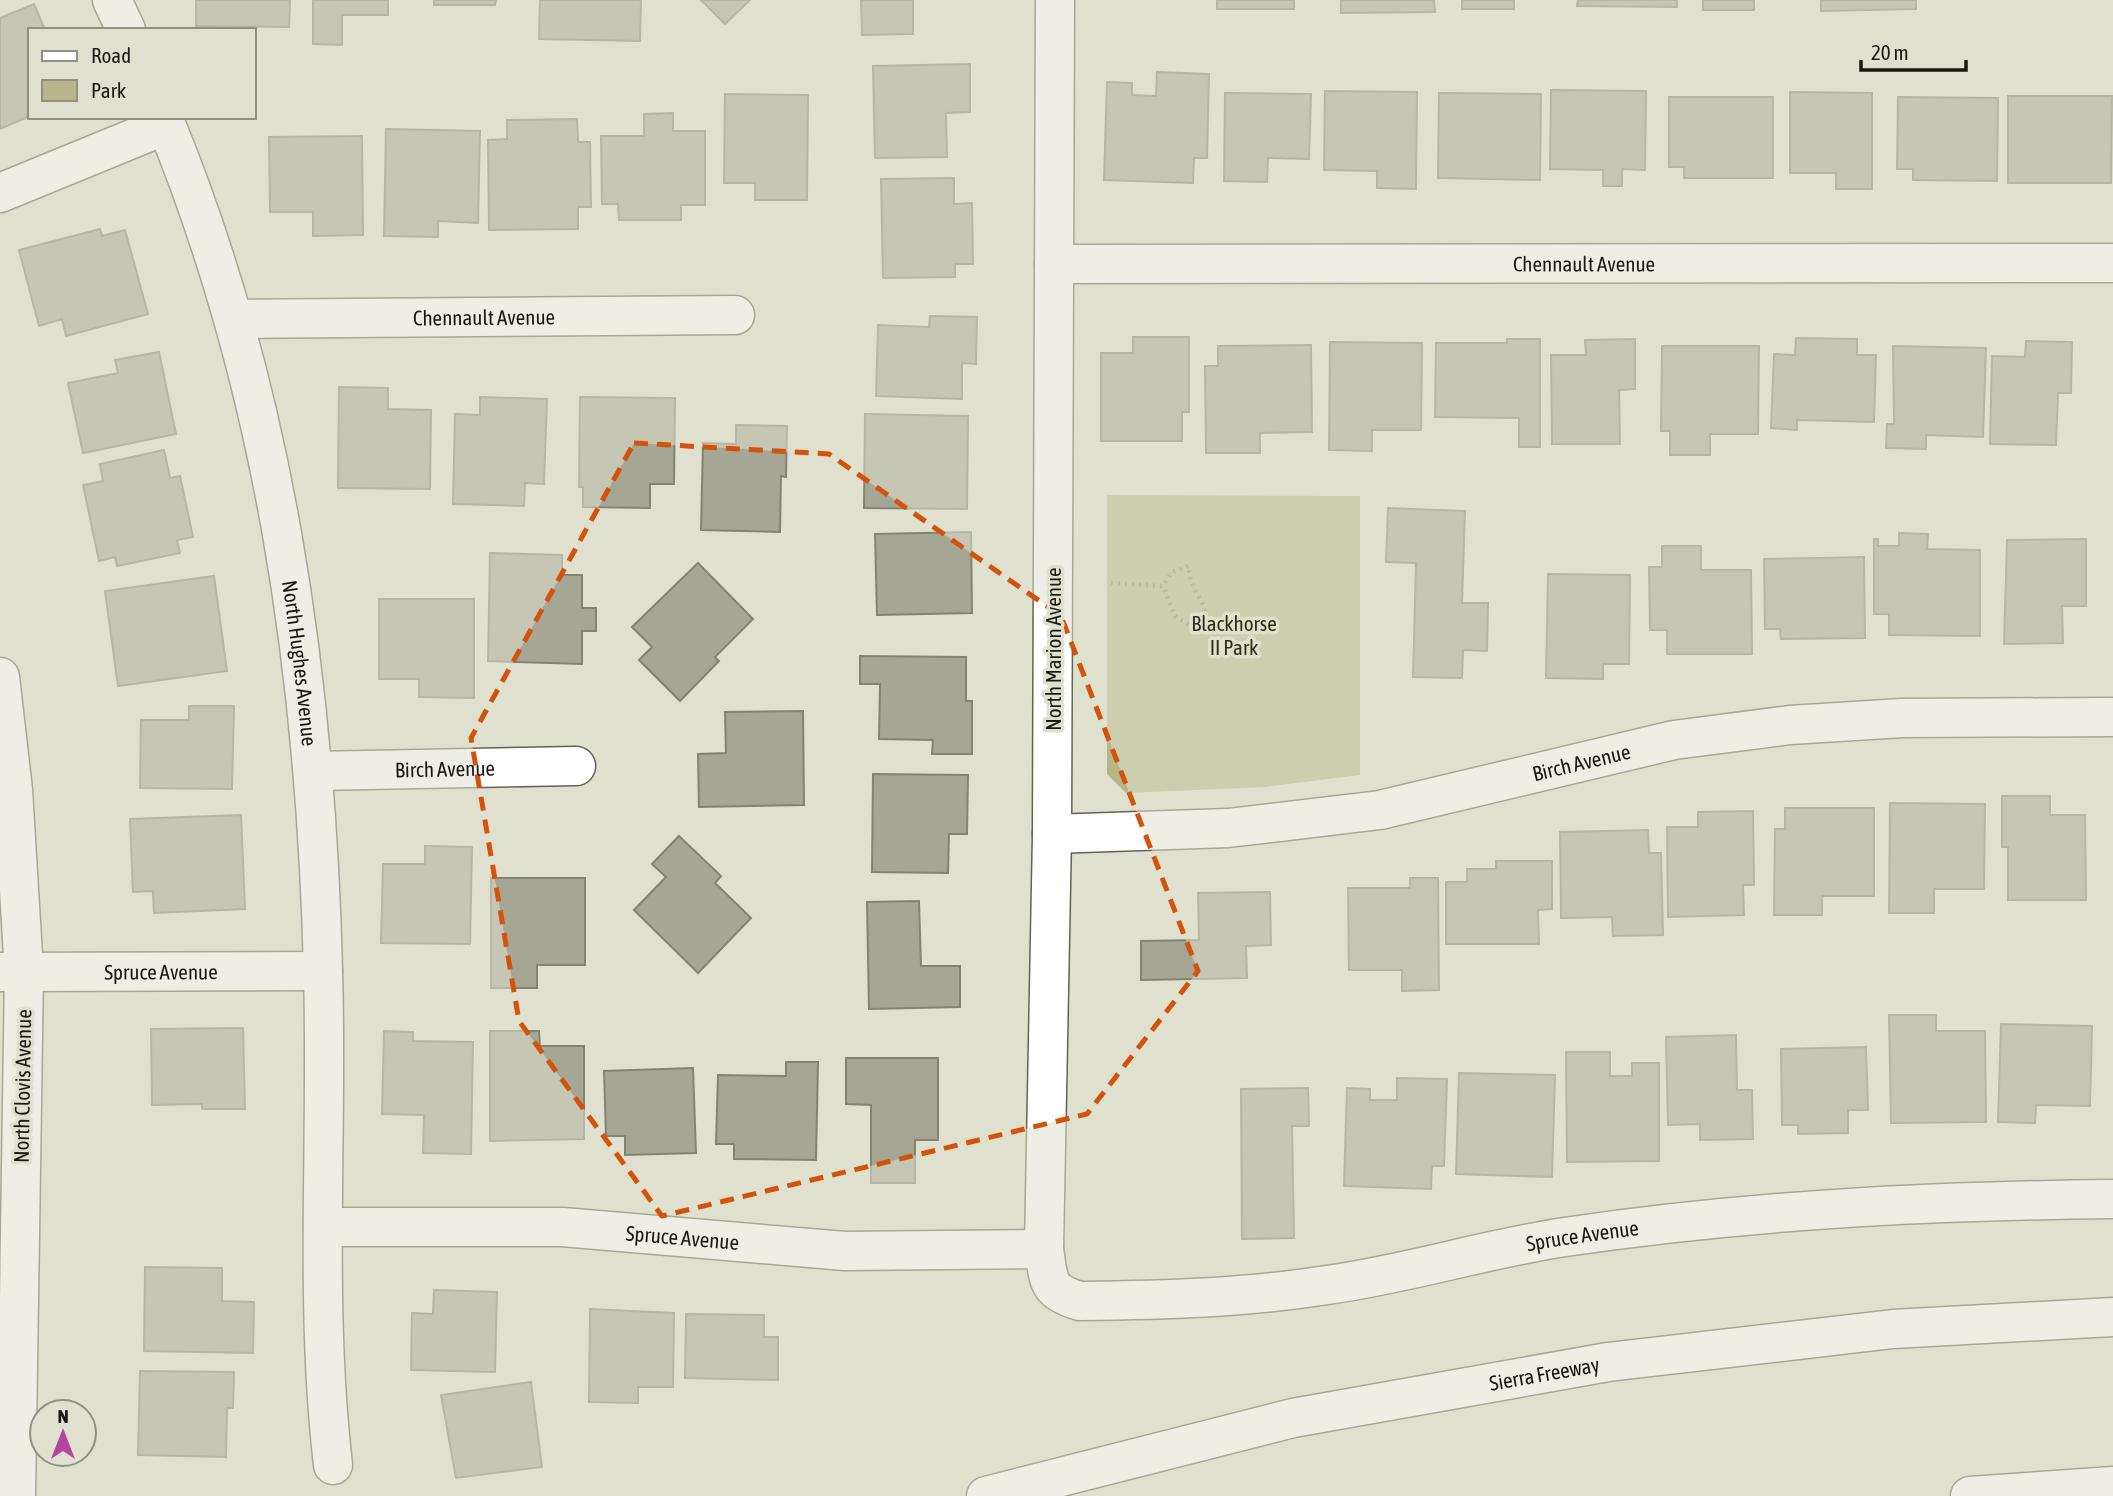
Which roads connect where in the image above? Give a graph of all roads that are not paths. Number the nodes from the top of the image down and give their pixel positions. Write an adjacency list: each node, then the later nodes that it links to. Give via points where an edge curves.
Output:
1 (112, 0): 3 (main road)
2 (1055, 0): 7 (main road, North Marion Avenue)
3 (125, 28)
4 (164, 121): 5 (main road); 9 (main road, North Hughes Avenue)
5 (0, 193)
6 (2113, 263): 7 (main road, Chennault Avenue)
7 (1054, 264): 14 (main road, North Marion Avenue)
8 (735, 315): 9 (main road, Chennault Avenue)
9 (234, 319): 13 (main road, North Hughes Avenue, via 298,617)
10 (0, 677): 16 (main road, North Clovis Avenue, via 17,831)
11 (2113, 717): 14 (main road, Birch Avenue, via 1902,718 1790,724 1674,740 1380,810 1228,828)
12 (576, 766): 13 (main road, Birch Avenue)
13 (314, 771): 15 (main road, North Hughes Avenue)
14 (1052, 834): 20 (main road, North Marion Avenue)
15 (323, 971): 16 (main road, Spruce Avenue); 19 (main road, North Hughes Avenue)
16 (12, 972): 18 (main road, North Clovis Avenue)
17 (2113, 1199): 21 (main road, Spruce Avenue, via 1842,1206 1698,1221 1564,1238 1330,1285 1220,1299 1080,1301)
18 (10, 1221): 25 (main road, North Clovis Avenue)
19 (323, 1227): 20 (main road, Spruce Avenue, via 562,1227 845,1251); 23 (main road, North Hughes Avenue, via 324,1385)
20 (1044, 1249): 21 (main road, North Marion Avenue, via 1049,1282)
21 (1058, 1294)
22 (2113, 1317): 26 (main road, Sierra Freeway, via 1893,1329 1608,1362 1293,1418)
23 (333, 1465)
24 (2113, 1486): 27 (main road)
25 (16, 1496)
26 (986, 1496)
27 (1970, 1496)

